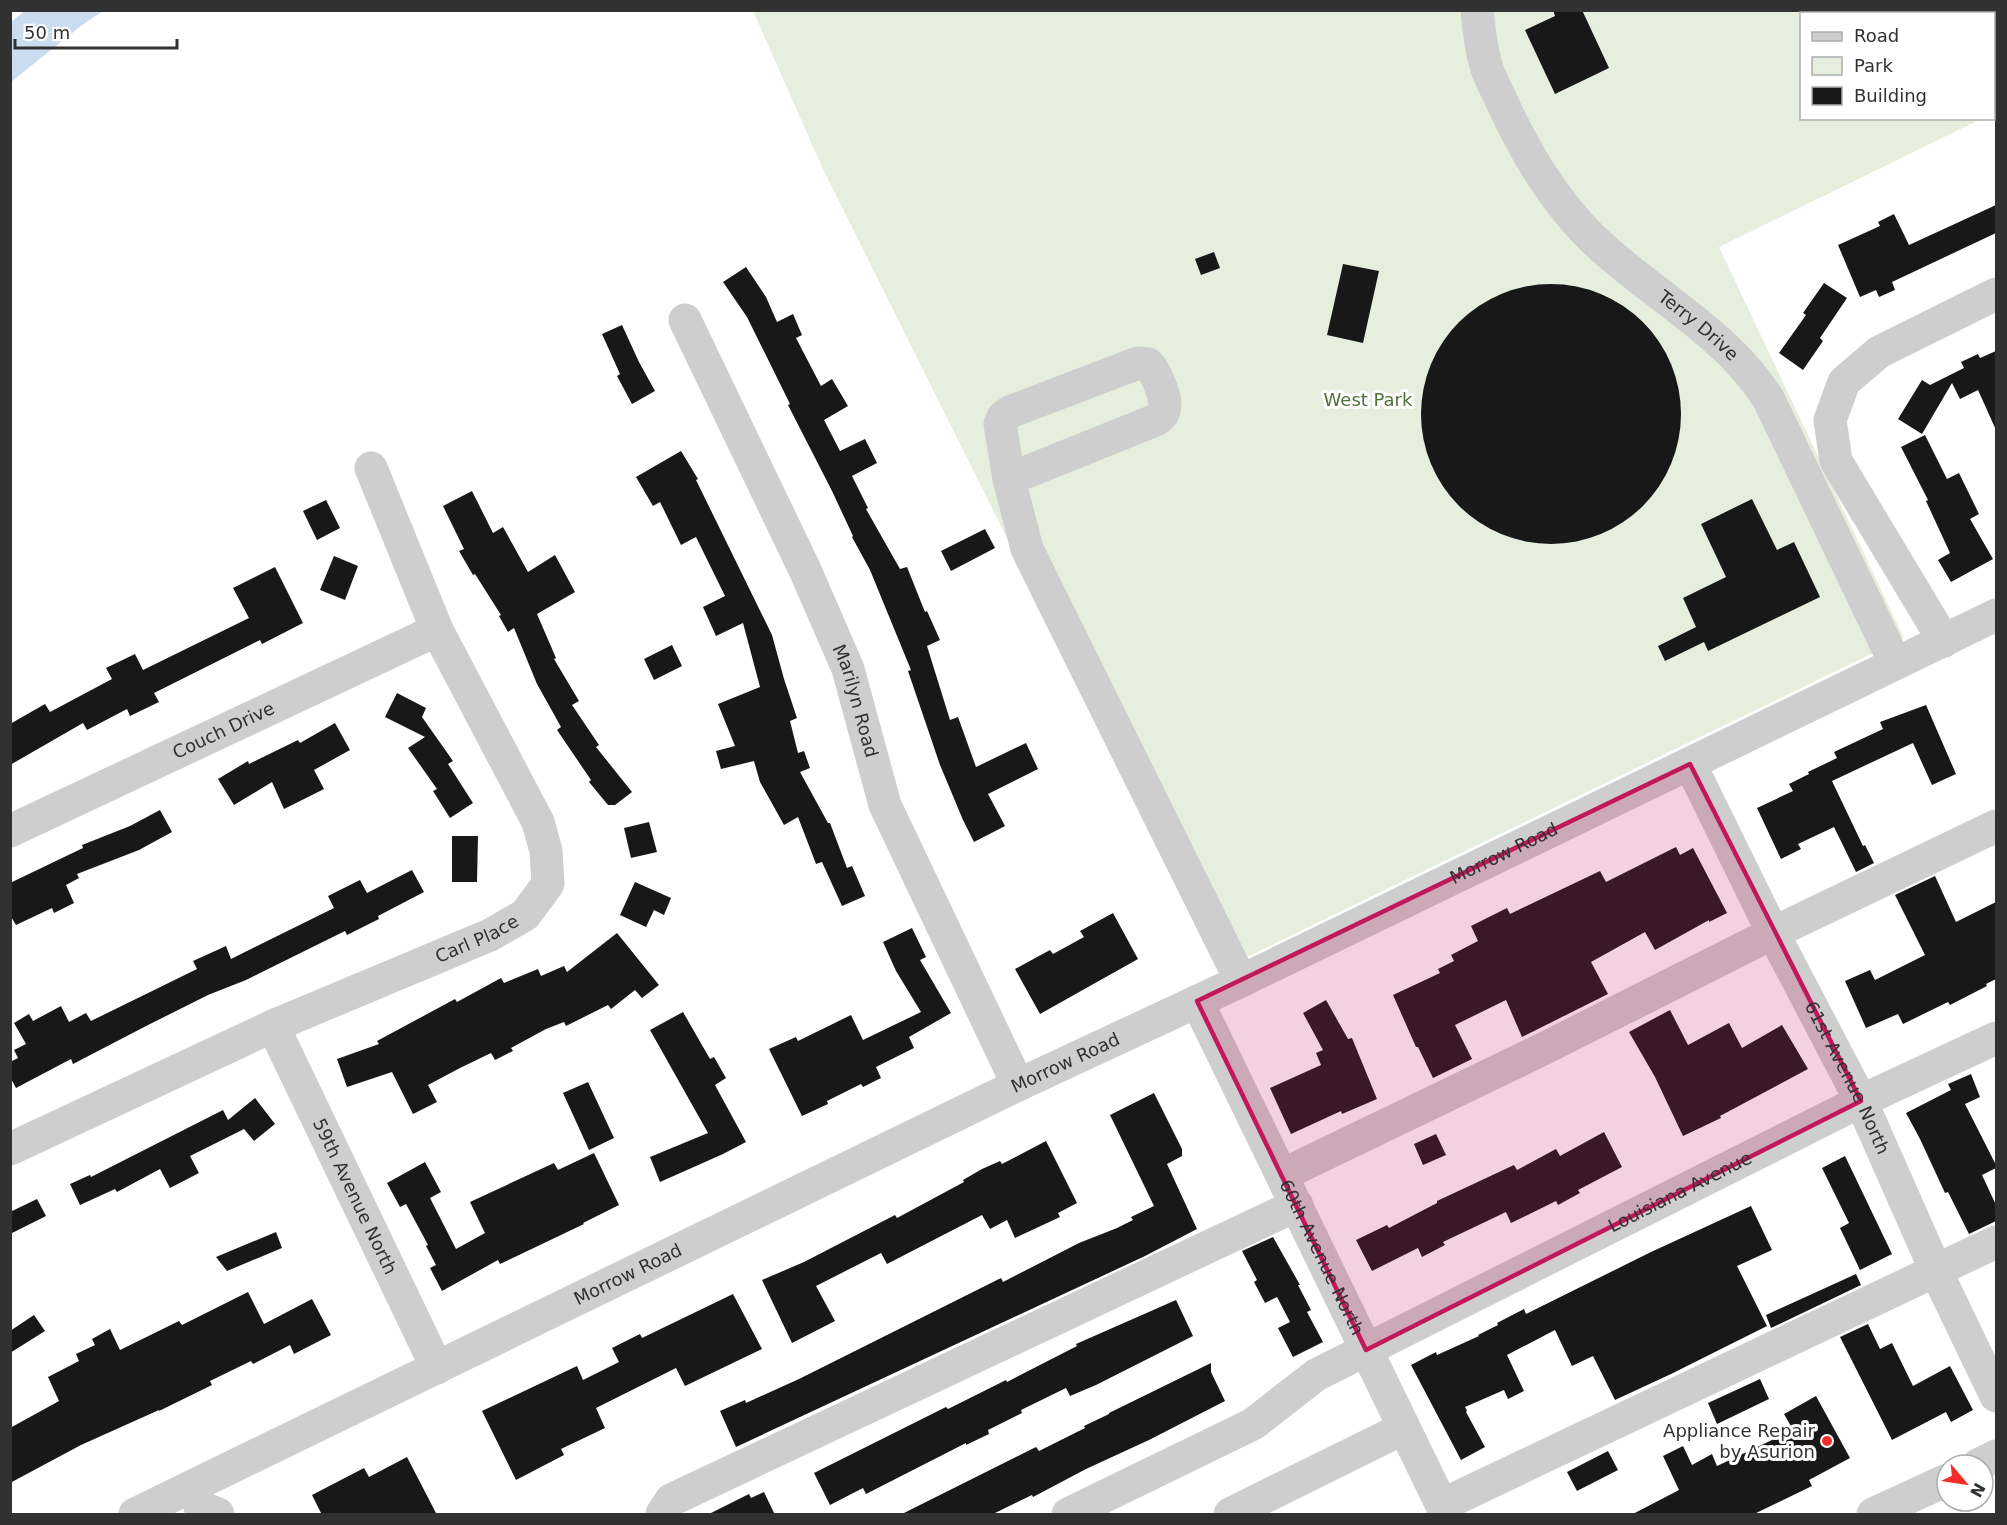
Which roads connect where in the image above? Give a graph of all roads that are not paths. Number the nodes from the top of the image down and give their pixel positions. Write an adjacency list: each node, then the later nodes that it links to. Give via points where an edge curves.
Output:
1 (1477, 10): 9 (street, Terry Drive, via 1487,70 1515,130 1556,197 1605,250 1722,345 1758,382)
2 (1996, 294): 8 (street, via 1879,352 1844,382 1830,420 1836,461)
3 (685, 320): 18 (street, Marilyn Road, via 848,669 885,806)
4 (371, 468): 7 (street, Carl Place)
5 (1009, 479): 5 (street, via 1000,424 1003,417 1138,363 1148,364 1155,372 1166,402 1164,413 1156,420); 14 (street, via 1027,549)
6 (1996, 615): 8 (street, Morrow Road)
7 (437, 630): 12 (street, Couch Drive); 16 (street, Carl Place, via 537,822 546,851 548,884 525,915 490,935)
8 (1944, 641): 9 (street, Morrow Road)
9 (1895, 663): 10 (street, Morrow Road)
10 (1690, 764): 13 (street, 61st Avenue North); 14 (street, Morrow Road)
11 (1996, 826): 13 (street)
12 (10, 831)
13 (1773, 933): 19 (street, 61st Avenue North); 21 (street)
14 (1241, 981): 15 (street, Morrow Road)
15 (1197, 1002): 18 (street, Morrow Road); 21 (street, 60th Avenue North)
16 (273, 1026): 20 (street, Carl Place); 26 (street, 59th Avenue North)
17 (1996, 1038): 19 (street, Louisiana Avenue)
18 (1018, 1085): 26 (street, Morrow Road)
19 (1862, 1101): 24 (street, 61st Avenue North); 25 (street, Louisiana Avenue)
20 (10, 1149)
21 (1282, 1175): 22 (street, 60th Avenue North)
22 (1297, 1205): 25 (street, 60th Avenue North); 34 (street, via 671,1500)
23 (1996, 1242): 24 (street)
24 (1936, 1271): 27 (street, 61st Avenue North); 31 (street)
25 (1366, 1350): 28 (street, 60th Avenue North); 35 (street, Louisiana Avenue, via 1316,1375 1253,1424)
26 (437, 1368): 29 (street, Morrow Road)
27 (1996, 1395)
28 (1404, 1428): 31 (street, 60th Avenue North); 36 (street)
29 (216, 1476): 32 (street); 33 (street, Morrow Road)
30 (1935, 1486): 37 (street)
31 (1444, 1510)
32 (205, 1512)
33 (135, 1515)
34 (662, 1515)
35 (1068, 1515)
36 (1230, 1515)
37 (1873, 1515)

